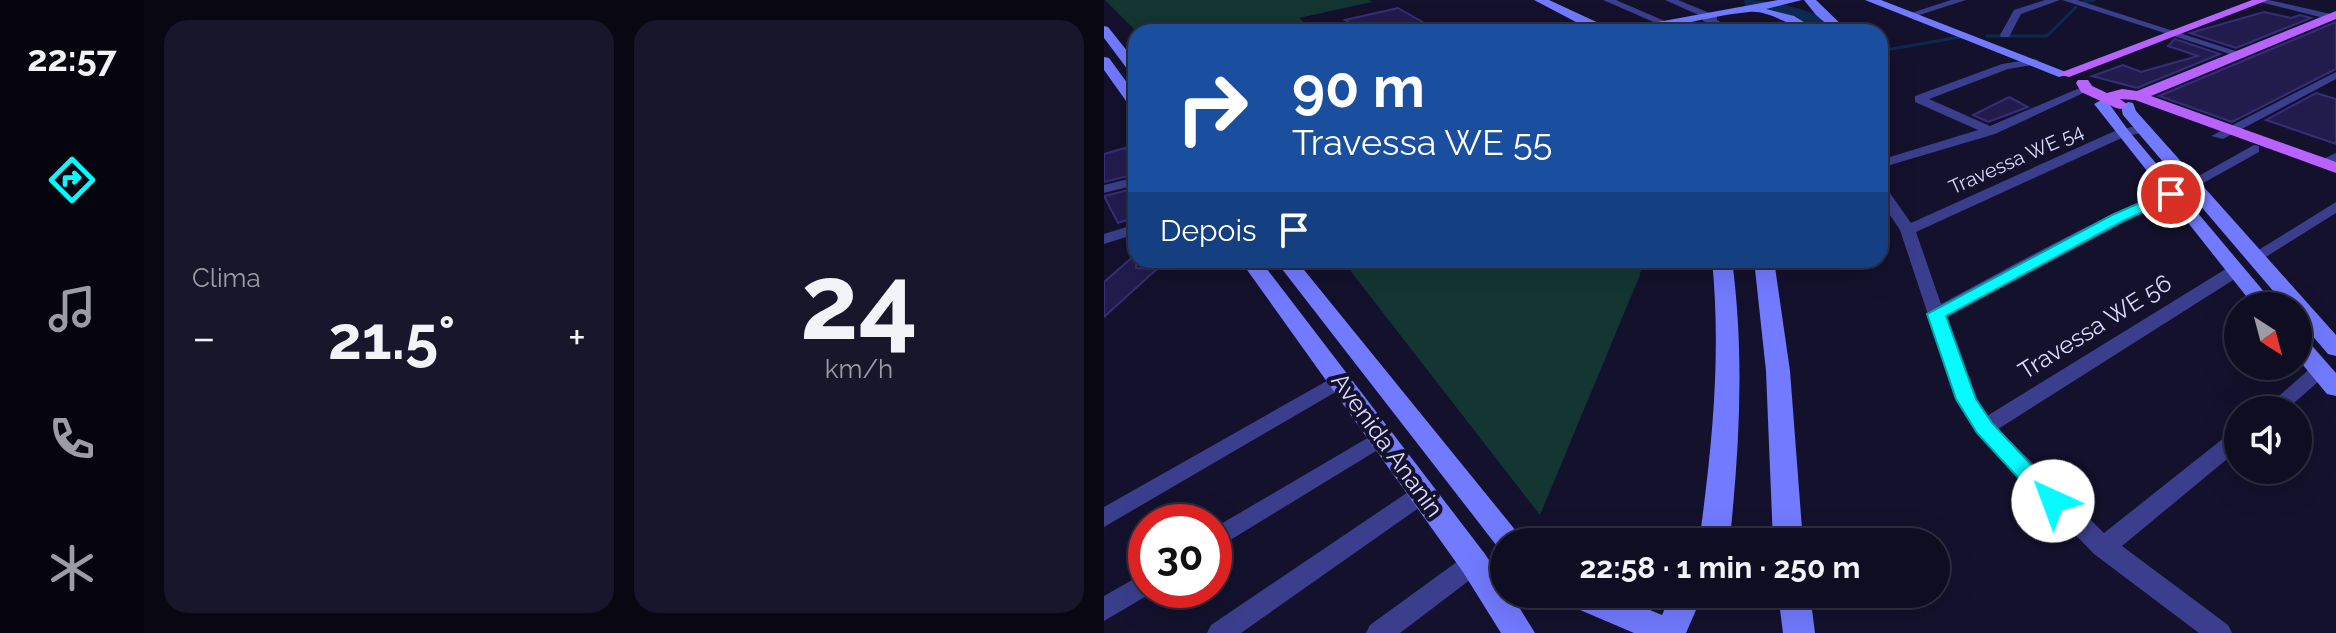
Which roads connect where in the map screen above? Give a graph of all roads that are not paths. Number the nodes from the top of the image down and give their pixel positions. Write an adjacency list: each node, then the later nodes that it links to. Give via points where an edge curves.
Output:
1 (1541, 0): 15 (main road)
2 (1608, 0): 16 (street)
3 (1670, 0): 14 (street)
4 (1810, 0): 20 (main road)
5 (1873, 0): 12 (main road)
6 (1961, 0): 12 (street)
7 (2055, 0): 23 (street, via 2017,12)
8 (2067, 0): 21 (street)
9 (2262, 0): 13 (street); 21 (main road)
10 (1793, 1): 11 (main road)
11 (1758, 9): 14 (main road); 19 (main road)
12 (1910, 15): 27 (main road)
13 (2334, 16): 24 (main road)
14 (1710, 18): 17 (main road); 18 (street)
15 (1589, 24)
16 (1667, 24)
17 (1675, 24)
18 (1721, 24)
19 (1799, 24)
20 (1833, 24)
21 (2172, 34): 24 (street); 28 (main road)
22 (1106, 35): 26 (main road)
23 (2005, 35)
24 (2243, 55): 32 (main road)
25 (1104, 61): 31 (main road)
26 (1128, 61)
27 (2034, 62): 28 (main road); 34 (street, via 2014,64 1919,101)
28 (2064, 74): 30 (main road)
29 (2336, 75): 36 (street)
30 (2084, 86): 32 (main road); 34 (street)
31 (1128, 94)
32 (2127, 99): 33 (main road, via 2128,112); 35 (main road, via 2101,104); 36 (main road)
33 (2142, 129): 35 (street, Travessa WE 54); 42 (main road)
34 (1990, 131): 38 (street)
35 (2122, 133): 44 (main road); 47 (street, Travessa WE 54)
36 (2224, 133): 37 (main road); 39 (main road)
37 (2254, 149): 40 (main road); 42 (street)
38 (1888, 162)
39 (2332, 163)
40 (2336, 178)
41 (1128, 183): 43 (street)
42 (2193, 183): 50 (main road)
43 (1104, 189)
44 (2171, 194): 55 (main road); 58 (street)
45 (1888, 201): 47 (street)
46 (2336, 206): 50 (street)
47 (1908, 230): 58 (street)
48 (1128, 232): 49 (street)
49 (1104, 239)
50 (2255, 257): 57 (main road)
51 (1256, 268): 63 (main road, Avenida Ananin)
52 (1291, 268): 70 (main road, Avenida Ananin)
53 (1723, 268): 71 (main road, via 1729,320 1727,433)
54 (1765, 268): 72 (main road, via 1778,371)
55 (2235, 271): 56 (main road); 65 (street, Travessa WE 56)
56 (2253, 292)
57 (2286, 292)
58 (1936, 314): 65 (street, via 1966,399)
59 (2312, 322): 60 (main road)
60 (2336, 349)
61 (2312, 360): 62 (main road)
62 (2328, 379): 64 (street)
63 (1339, 381): 66 (main road, Avenida Ananin); 69 (street)
64 (2298, 396)
65 (1984, 428): 74 (street)
66 (1381, 438): 68 (main road, Avenida Ananin); 73 (street)
67 (2224, 449): 74 (street)
68 (1422, 494): 75 (main road, Avenida Ananin); 81 (street)
69 (1104, 518)
70 (1499, 528)
71 (1710, 528)
72 (1787, 528)
73 (1232, 529)
74 (2103, 547): 86 (street)
75 (1474, 563): 82 (street); 83 (main road, Avenida Ananin)
76 (1128, 595): 80 (street)
77 (1610, 608): 84 (main road)
78 (1681, 608): 84 (main road)
79 (1796, 608): 85 (main road)
80 (1104, 610)
81 (1220, 633)
82 (1379, 633)
83 (1519, 633)
84 (1670, 633)
85 (1799, 633)
86 (2219, 633)

